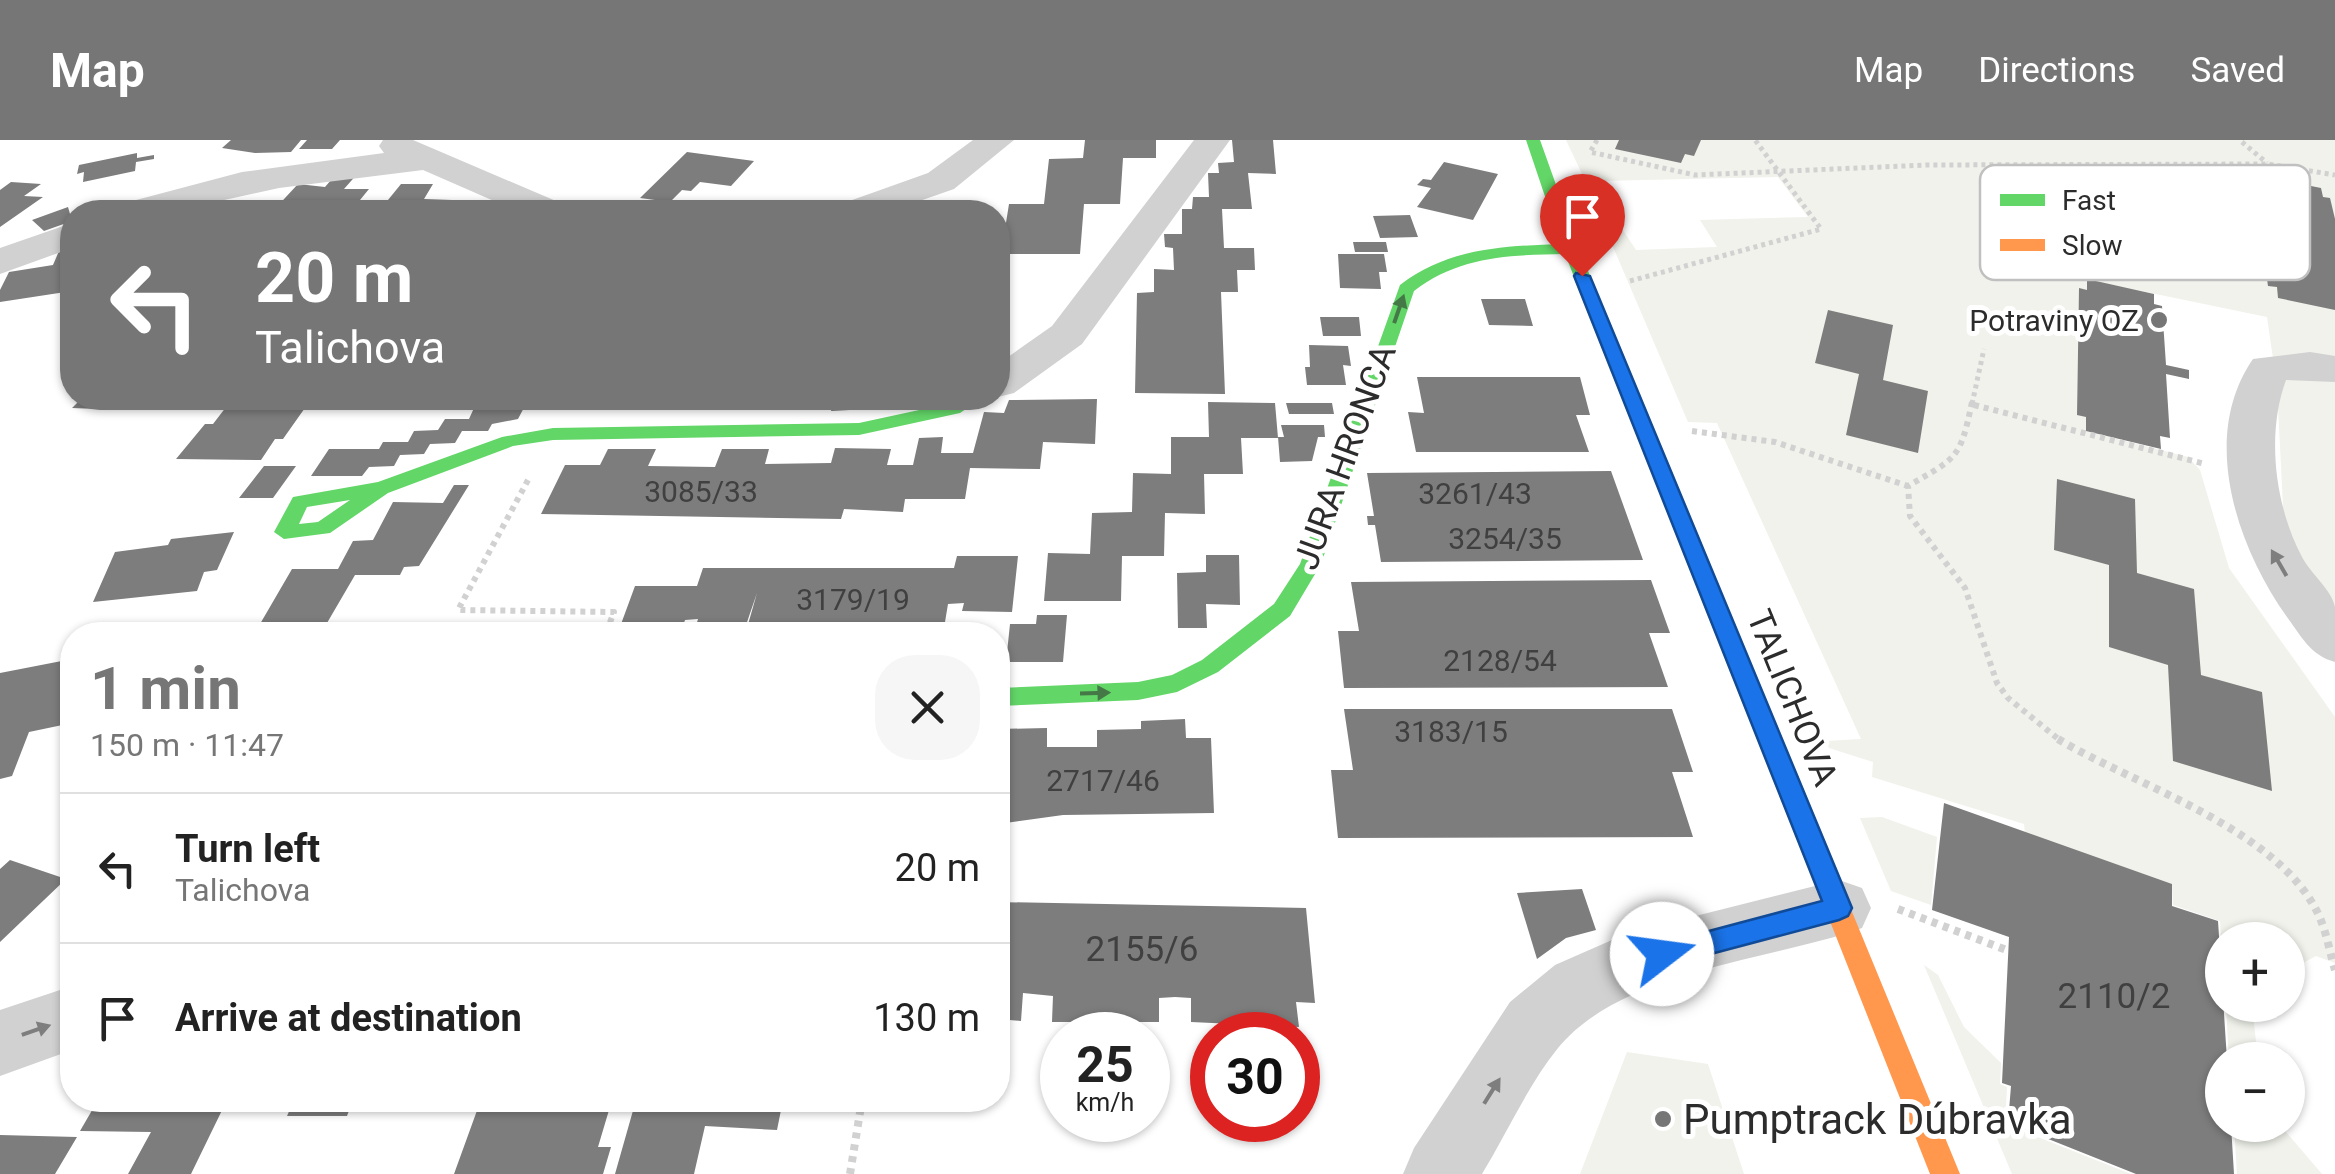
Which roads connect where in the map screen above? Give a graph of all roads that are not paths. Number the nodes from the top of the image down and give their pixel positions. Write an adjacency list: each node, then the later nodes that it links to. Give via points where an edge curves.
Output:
1 (384, 140): 5 (street)
2 (996, 140): 8 (street, via 941,181)
3 (1212, 140): 13 (street, via 1067,335)
4 (1532, 140): 10 (street, TALICHOVA)
5 (429, 159): 6 (street, via 254,180); 7 (street)
6 (167, 200)
7 (523, 200)
8 (888, 200)
9 (60, 240): 11 (street)
10 (1571, 249): 17 (street, JURA HRONCA, one-way to 10, via 1157,688 1210,666 1244,642 1282,610 1310,564 1412,281 1474,257); 18 (street, TALICHOVA)
11 (0, 262)
12 (2335, 369): 16 (street, one-way to 12, via 2264,538 2253,490 2252,435 2270,368)
13 (1010, 375)
14 (944, 410): 15 (street, via 859,430 553,434 509,441)
15 (380, 488)
16 (2335, 642)
17 (1010, 696)
18 (1862, 906): 21 (street, one-way to 18, via 1534,1025 1579,988 1628,963); 22 (street, TALICHOVA)
19 (60, 1022): 20 (street, one-way to 19)
20 (0, 1043)
21 (1440, 1174)
22 (1945, 1174)

